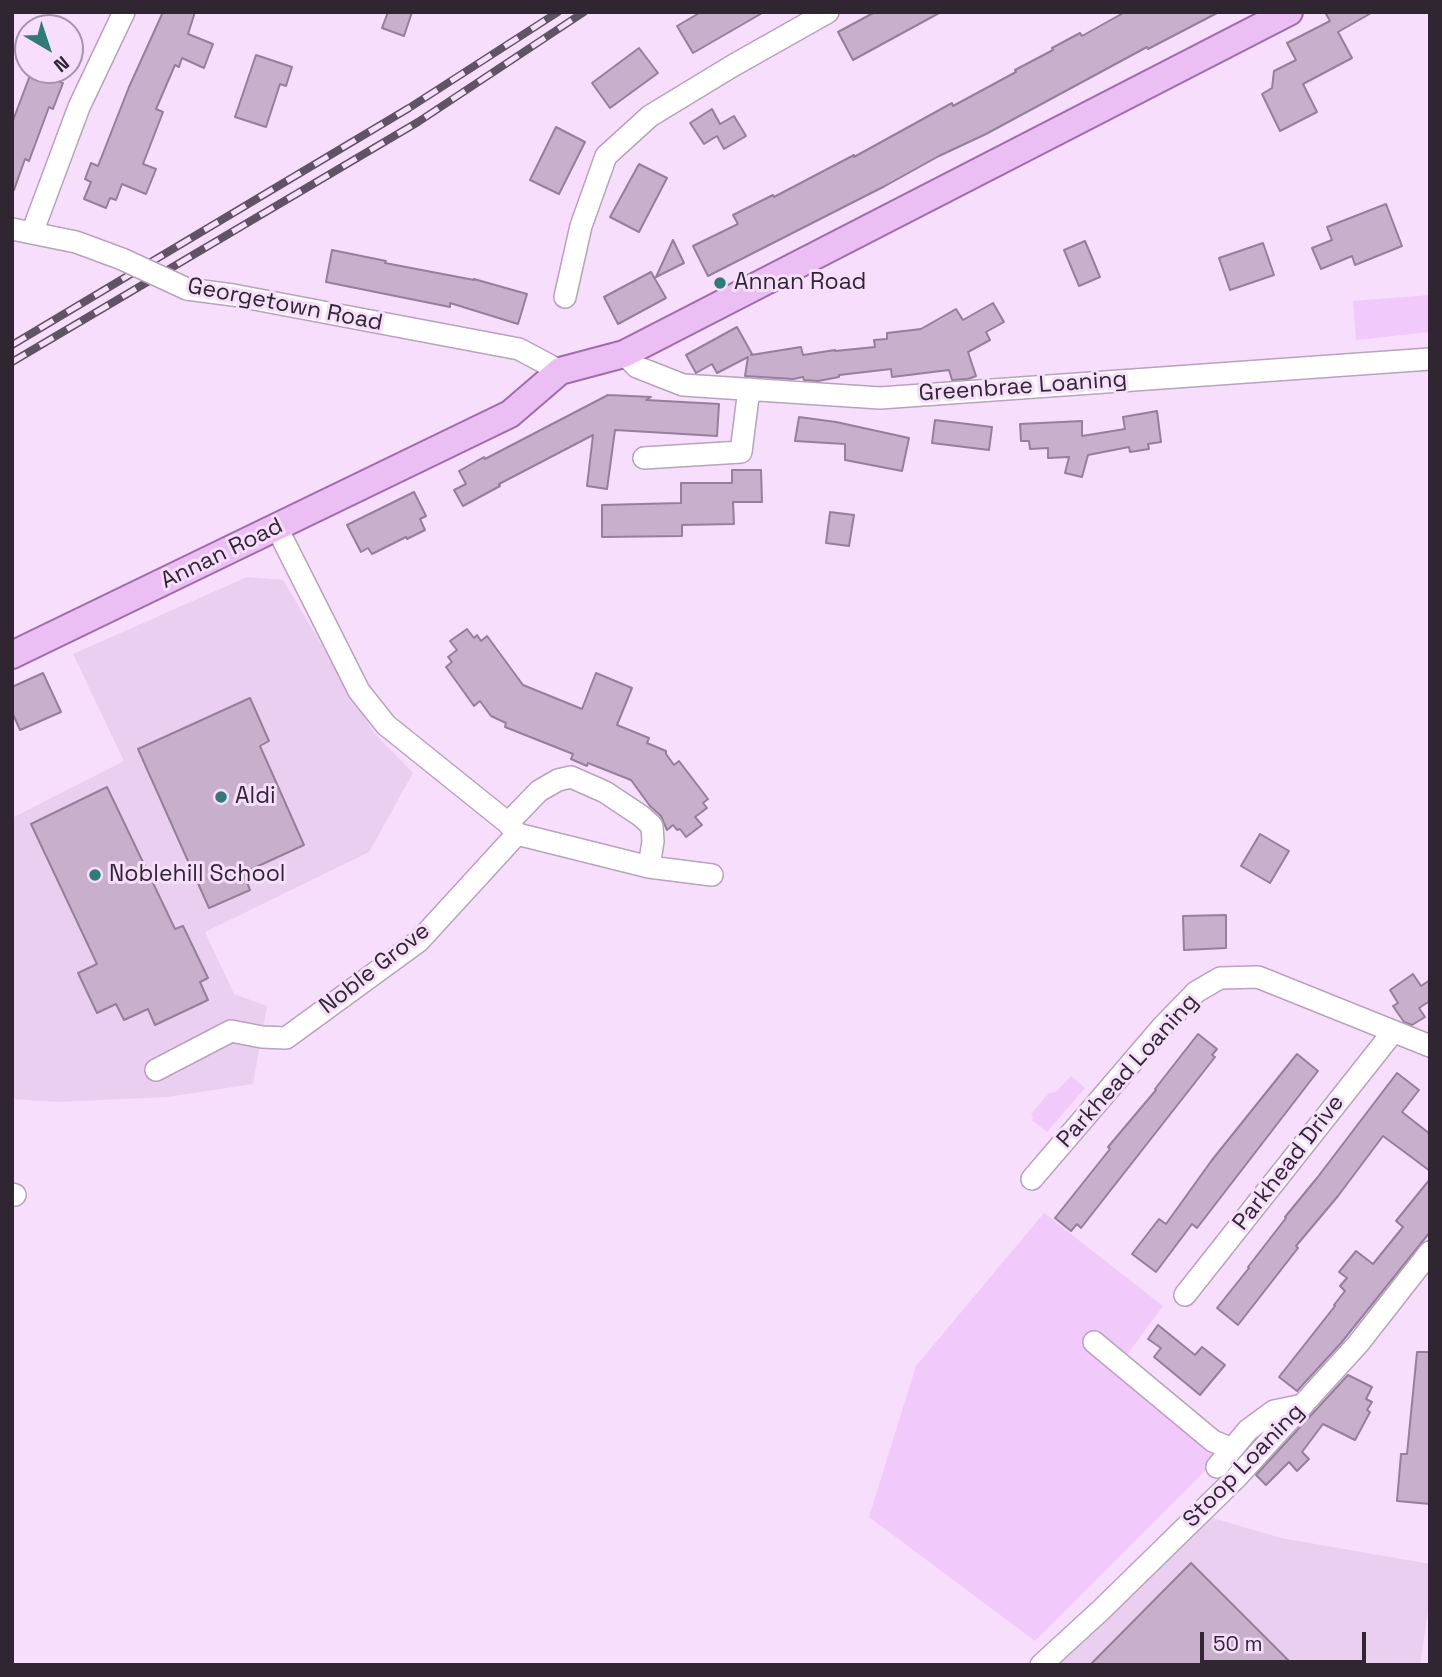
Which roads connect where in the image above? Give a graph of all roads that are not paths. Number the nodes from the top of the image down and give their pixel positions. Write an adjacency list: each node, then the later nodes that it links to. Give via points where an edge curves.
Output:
1 (124, 12): 4 (street)
2 (828, 12): 5 (street, via 650,116 606,156 581,226)
3 (1289, 12): 6 (main road, Annan Road)
4 (22, 231): 8 (street, Georgetown Road, bridge, via 122,258 187,289 519,349)
5 (565, 297)
6 (624, 355): 8 (main road, Annan Road); 9 (street, Greenbrae Loaning, via 637,367 683,385)
7 (1430, 359): 9 (street, Greenbrae Loaning, via 880,398)
8 (559, 371): 11 (main road, Annan Road, via 510,414)
9 (749, 389): 10 (street, via 741,452)
10 (645, 458)
11 (276, 528): 12 (main road, Annan Road); 13 (street, via 359,691 386,725)
12 (12, 655)
13 (512, 828): 14 (street); 14 (street, Noble Grove, via 540,791 571,777 605,792 652,826); 18 (street, Noble Grove, via 419,941 286,1038 230,1031)
14 (649, 867): 15 (street)
15 (712, 875)
16 (1393, 1032): 17 (street, Parkhead Loaning); 19 (street, Parkhead Loaning, via 1258,977 1220,978 1196,992 1163,1026); 21 (street, Parkhead Drive)
17 (1430, 1045)
18 (156, 1070)
19 (1032, 1179)
20 (1430, 1252): 23 (street, Stoop Loaning)
21 (1185, 1295)
22 (1094, 1342): 24 (street, via 1213,1441)
23 (1303, 1405): 24 (street, via 1274,1411 1248,1430); 26 (street, Stoop Loaning, via 1237,1478)
24 (1232, 1450): 25 (street)
25 (1217, 1467)
26 (1041, 1665)

